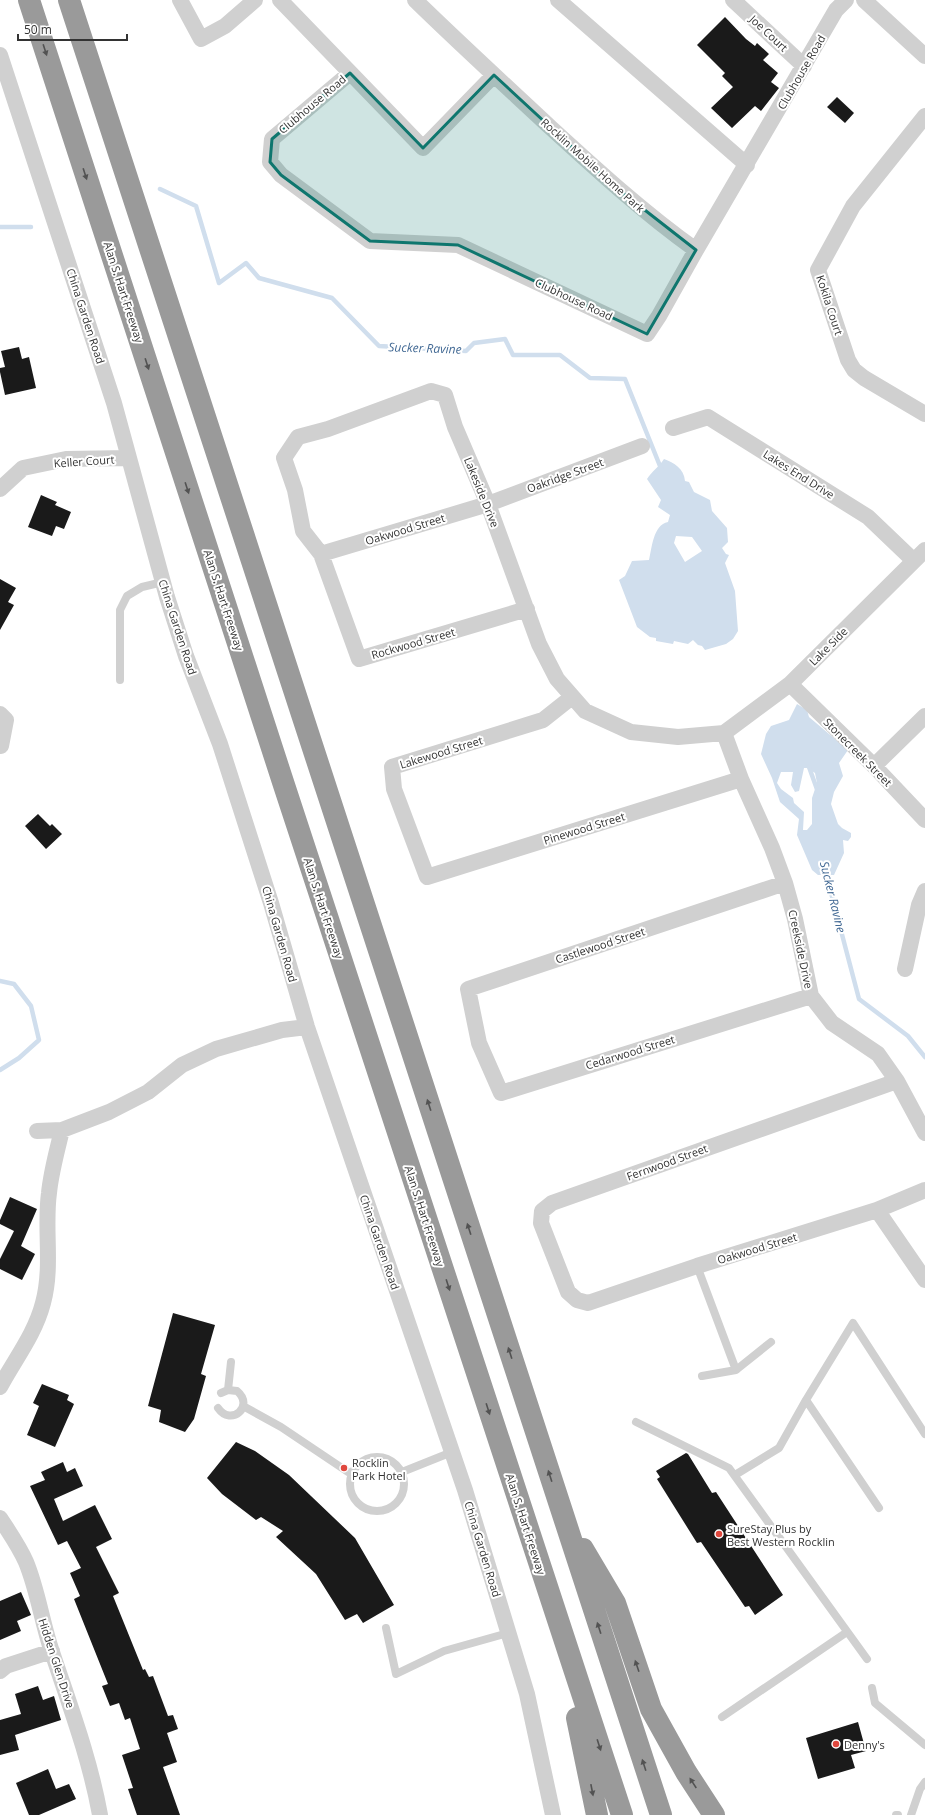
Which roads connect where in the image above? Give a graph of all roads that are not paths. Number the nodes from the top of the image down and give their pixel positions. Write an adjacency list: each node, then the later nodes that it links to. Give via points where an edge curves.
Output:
1 (29, 0): 72 (highway, Alan S. Hart Freeway, one-way to 72)
2 (69, 0): 70 (highway, one-way to 2)
3 (180, 0): 4 (street, via 201,39 225,26)
4 (255, 0)
5 (280, 0): 14 (street)
6 (415, 0): 15 (street, Rocklin Mobile Home Park)
7 (558, 0): 17 (street)
8 (733, 0): 13 (street, Joe Court)
9 (846, 0): 13 (street, Clubhouse Road, via 836,10)
10 (864, 0): 12 (street)
11 (0, 55): 22 (street, China Garden Road, via 114,403)
12 (925, 56)
13 (804, 66): 17 (street, Clubhouse Road)
14 (350, 73): 15 (street, via 423,148); 18 (street, Clubhouse Road, via 272,139 270,162 281,175 370,241 458,245 647,334 660,316)
15 (494, 75): 18 (street, Rocklin Mobile Home Park, via 614,186 658,223)
16 (925, 116): 19 (street, Kokila Court, via 853,206 818,270 848,360 854,370)
17 (747, 165): 18 (street, Clubhouse Road)
18 (696, 250)
19 (925, 414)
20 (673, 428): 26 (street, Lakes End Drive, via 708,417 868,517)
21 (642, 446): 24 (street, Oakridge Street)
22 (129, 458): 23 (street, Keller Court, via 66,459 23,468); 27 (street, China Garden Road)
23 (0, 490)
24 (488, 504): 25 (street, Oakwood Street); 25 (street, Lakeside Drive, via 455,427 445,395 431,391 298,438 284,458 295,490 303,531); 28 (street, Lakeside Drive)
25 (321, 554): 28 (street, Rockwood Street, via 360,659)
26 (919, 555): 30 (street, Lake Side)
27 (163, 582): 29 (lane, via 142,587 127,596 120,610); 44 (street, China Garden Road, via 186,656 220,744 269,896)
28 (527, 609): 31 (street, Lakeside Drive, via 539,644 556,679)
29 (120, 680)
30 (790, 684): 34 (street, Lake Side); 36 (street, Stonecreek Street)
31 (572, 697): 34 (street, Lakeside Drive, via 585,712 631,732 678,737); 39 (street, Lakewood Street, via 543,720 392,767 394,789)
32 (0, 714): 35 (street, via 6,720)
33 (925, 716): 36 (street)
34 (724, 733): 37 (street, Creekside Drive)
35 (1, 746)
36 (874, 766): 38 (street, Stonecreek Street)
37 (741, 780): 39 (street, Pinewood Street); 40 (street, Creekside Drive)
38 (925, 820)
39 (426, 877)
40 (785, 883): 43 (street, Creekside Drive); 45 (street, Castlewood Street, via 468,989)
41 (925, 891): 42 (street, via 919,905)
42 (905, 969)
43 (811, 996): 45 (street, Cedarwood Street, via 501,1093); 46 (street, Creekside Drive, via 832,1023 878,1054)
44 (306, 1027): 47 (street, via 282,1030 216,1049 182,1064 148,1092 109,1112); 65 (street, China Garden Road)
45 (478, 1043)
46 (897, 1081): 49 (street, Creekside Drive); 54 (street, Fernwood Street, via 552,1203 542,1211 541,1223 568,1292 577,1300)
47 (62, 1130): 48 (street); 59 (street, via 48,1194 48,1272 43,1302 23,1350)
48 (37, 1131)
49 (925, 1133)
50 (925, 1190): 51 (street, Oakwood Street)
51 (877, 1210): 52 (street, Oakwood Street); 53 (street)
52 (697, 1266): 54 (street, Oakwood Street); 57 (lane)
53 (925, 1280)
54 (588, 1304)
55 (771, 1342): 57 (lane)
56 (231, 1362): 61 (lane, via 225,1391 237,1391 244,1402)
57 (736, 1370): 58 (lane)
58 (702, 1376)
59 (0, 1387)
60 (806, 1400): 64 (lane, via 853,1323); 68 (lane, via 779,1448); 69 (lane)
61 (243, 1406): 62 (lane, via 238,1413 231,1416); 67 (lane, via 281,1427)
62 (218, 1408)
63 (636, 1422): 68 (lane, via 729,1468)
64 (925, 1434)
65 (452, 1452): 66 (lane); 75 (street, China Garden Road)
66 (402, 1472): 67 (lane, via 396,1463 376,1456 365,1458 357,1464); 67 (lane, via 404,1488 397,1503 388,1509 378,1511 367,1510 351,1495)
67 (351, 1474)
68 (735, 1475): 74 (lane)
69 (879, 1508)
70 (562, 1513): 87 (highway, one-way to 70); 88 (highway, one-way to 70, via 686,1772 651,1709 615,1603)
71 (0, 1518): 76 (street, Hidden Glen Drive, via 26,1562)
72 (547, 1588): 85 (highway, one-way to 85); 86 (highway, Alan S. Hart Freeway, one-way to 86)
73 (386, 1628): 75 (lane, via 396,1674 444,1651)
74 (847, 1632): 77 (lane); 80 (lane)
75 (508, 1633): 84 (street, China Garden Road, via 527,1694)
76 (52, 1651): 78 (street, via 6,1666); 83 (street, Hidden Glen Drive, via 69,1697)
77 (867, 1659)
78 (0, 1671)
79 (872, 1688): 81 (lane, via 875,1703)
80 (722, 1717)
81 (925, 1745)
82 (925, 1782): 89 (lane)
83 (100, 1815)
84 (553, 1815)
85 (597, 1815)
86 (622, 1815)
87 (661, 1815)
88 (714, 1815)
89 (911, 1815)

